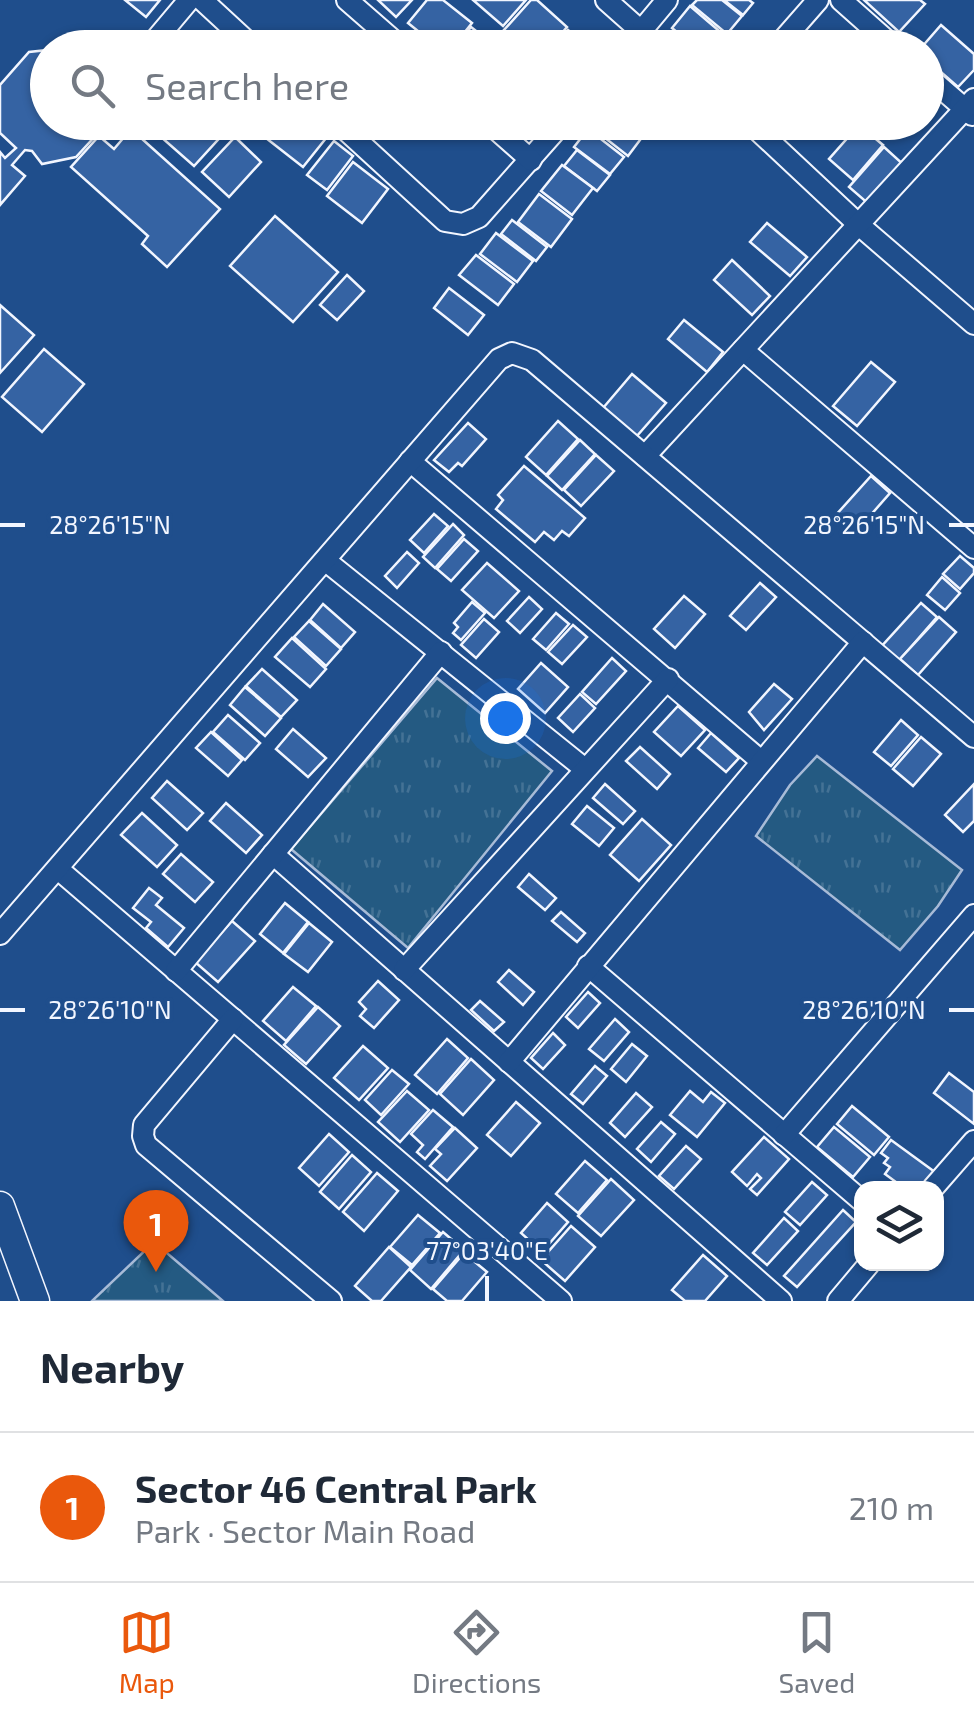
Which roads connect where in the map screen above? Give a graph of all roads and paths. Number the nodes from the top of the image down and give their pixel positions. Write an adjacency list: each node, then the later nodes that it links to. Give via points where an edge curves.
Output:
1 (189, 0): 8 (street)
2 (202, 0): 9 (street)
3 (347, 0): 10 (street)
4 (606, 0): 11 (street)
5 (668, 0): 12 (street)
6 (818, 0): 13 (street)
7 (840, 0): 14 (street)
8 (164, 30)
9 (234, 30)
10 (381, 30)
11 (640, 30)
12 (642, 30)
13 (792, 30)
14 (874, 30)
15 (944, 88): 16 (street)
16 (971, 108): 17 (street)
17 (944, 136)
18 (356, 140): 23 (street, via 445,221 462,224 479,217)
19 (508, 140): 23 (street)
20 (548, 140): 23 (street)
21 (768, 140): 24 (street)
22 (940, 140): 24 (street)
23 (531, 160)
24 (858, 225): 25 (street); 26 (street)
25 (974, 324)
26 (743, 350): 27 (street); 29 (street)
27 (644, 456): 28 (street, via 532,360 512,354 499,359); 31 (street)
28 (410, 460): 30 (street); 33 (street)
29 (974, 548)
30 (326, 561): 32 (street); 38 (street)
31 (862, 642): 34 (street); 35 (street)
32 (441, 652): 36 (street); 37 (street)
33 (668, 678): 35 (street); 36 (street)
34 (974, 736)
35 (761, 761): 41 (street)
36 (585, 769): 42 (street)
37 (272, 854): 42 (street); 43 (street)
38 (58, 869): 40 (street); 43 (street)
39 (971, 926): 46 (street)
40 (0, 934)
41 (588, 966): 45 (street); 46 (street)
42 (404, 970): 45 (street)
43 (176, 971): 44 (street)
44 (233, 1019): 53 (street, via 144,1125 146,1146); 54 (street)
45 (509, 1062): 55 (street)
46 (784, 1135): 49 (street)
47 (974, 1140): 48 (street)
48 (939, 1181)
49 (854, 1194)
50 (0, 1206): 52 (street)
51 (863, 1271): 56 (street)
52 (35, 1301)
53 (330, 1301)
54 (561, 1301)
55 (781, 1301)
56 (838, 1301)

